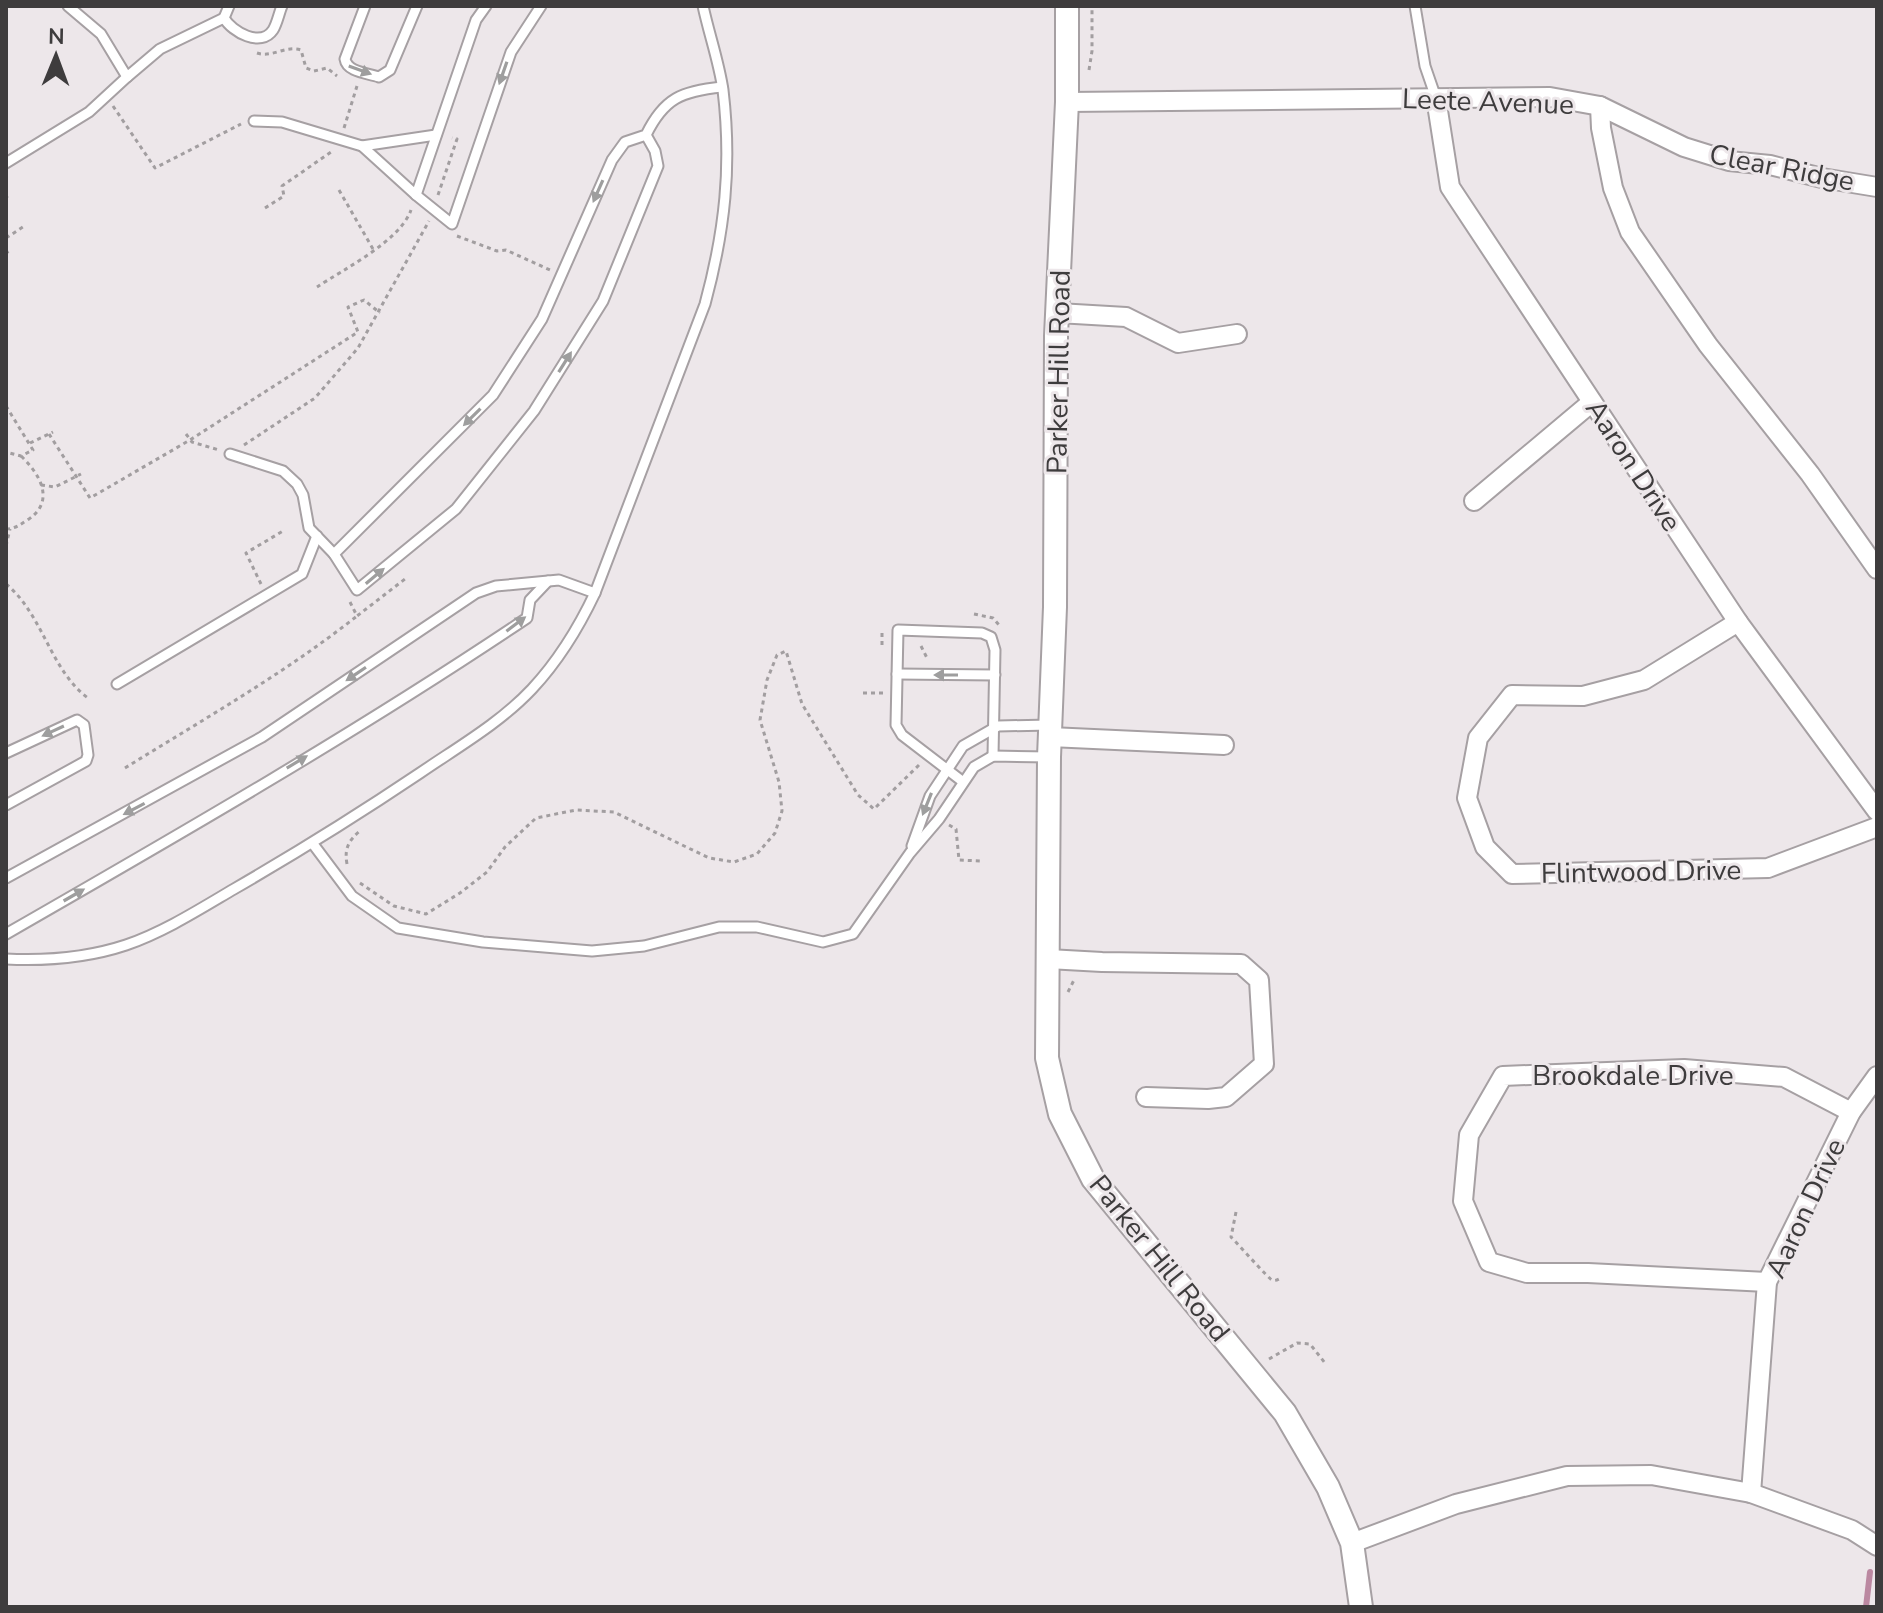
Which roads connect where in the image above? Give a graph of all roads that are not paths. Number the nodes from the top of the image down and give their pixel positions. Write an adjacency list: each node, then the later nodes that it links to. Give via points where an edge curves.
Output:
1 (68, 6): 12 (lane, via 101,34)
2 (229, 6): 11 (lane)
3 (282, 6): 11 (lane, via 272,32 264,37 240,33)
4 (365, 6): 5 (lane, one-way to 5, via 345,64 379,77 390,70)
5 (417, 6)
6 (486, 6): 18 (lane, via 476,20)
7 (541, 6): 23 (lane, one-way to 23, via 511,52 448,225)
8 (703, 6): 13 (lane)
9 (1067, 6): 15 (street, Parker Hill Road)
10 (1415, 6): 14 (lane)
11 (224, 18): 12 (lane, via 160,49)
12 (127, 77): 21 (lane, via 89,112)
13 (722, 87): 19 (lane, via 693,90 673,100 656,113); 33 (lane, via 728,181 717,259 705,304)
14 (1436, 98): 15 (street, Leete Avenue); 16 (street, Leete Avenue, via 1550,97); 26 (street, Aaron Drive, via 1450,187)
15 (1067, 102): 24 (street, Parker Hill Road)
16 (1600, 106): 22 (street, Clear Ridge, via 1684,147 1729,161); 31 (street, Leete Avenue, via 1613,188 1630,232)
17 (254, 121): 20 (lane, via 282,122)
18 (436, 135): 20 (lane); 23 (lane)
19 (646, 135): 30 (lane, one-way to 30, via 625,142 612,160 542,319 493,395); 30 (lane, one-way to 19, via 357,590 456,509 534,411 603,301 658,166)
20 (362, 146): 23 (lane)
21 (6, 163)
22 (1877, 187)
23 (416, 195)
24 (1058, 313): 25 (street, via 1126,317 1178,343); 39 (street, Parker Hill Road)
25 (1237, 334)
26 (1592, 402): 28 (street); 34 (street, Aaron Drive)
27 (230, 454): 29 (lane, via 283,471 297,484 309,528)
28 (1474, 501)
29 (317, 536): 30 (lane); 37 (lane, via 302,574)
30 (334, 554)
31 (1877, 569)
32 (548, 581): 33 (lane); 50 (lane, one-way to 50, via 476,593 262,737); 51 (lane, one-way to 32, via 456,666 527,618 530,600)
33 (595, 593): 48 (lane, via 560,656 531,690 496,721)
34 (1738, 622): 46 (street, Aaron Drive); 47 (street, Flintwood Drive, via 1644,680 1583,696 1512,695 1478,738 1467,798 1485,847 1512,874 1768,868)
35 (897, 674): 36 (lane, one-way to 35); 36 (lane, via 898,630 991,637); 43 (lane, via 896,725)
36 (995, 675): 38 (lane)
37 (117, 684)
38 (994, 728): 39 (lane); 42 (lane); 43 (lane, via 963,746)
39 (1050, 740): 40 (street); 42 (lane); 53 (street, Parker Hill Road)
40 (1224, 745)
41 (6, 753): 45 (lane, one-way to 41, via 86,761 84,725 77,720)
42 (993, 756): 44 (lane)
43 (946, 769): 44 (lane); 49 (lane, one-way to 49, via 930,796)
44 (962, 781): 49 (lane)
45 (6, 805)
46 (1877, 811)
47 (1877, 827)
48 (313, 844): 49 (lane, via 352,896 398,928 592,951 644,946 719,927 757,927 823,942 853,934); 52 (lane, via 179,921 128,944 44,961)
49 (910, 853)
50 (6, 878)
51 (6, 934)
52 (6, 959)
53 (1048, 959): 55 (street, via 1241,964 1259,980 1264,1064 1226,1097); 59 (street, Parker Hill Road, via 1047,1058 1060,1114 1093,1179 1285,1413 1328,1487)
54 (1877, 1076): 56 (street, Aaron Drive)
55 (1146, 1097)
56 (1851, 1112): 57 (street, Aaron Drive); 57 (street, Brookdale Drive, via 1784,1077 1684,1069 1503,1076 1469,1135 1463,1201 1489,1262 1527,1273)
57 (1767, 1282): 58 (street, Aaron Drive)
58 (1751, 1493): 59 (street, via 1651,1475 1567,1476 1456,1504); 60 (street, via 1852,1530)
59 (1352, 1543): 61 (street, Parker Hill Road)
60 (1877, 1546)
61 (1361, 1607)

